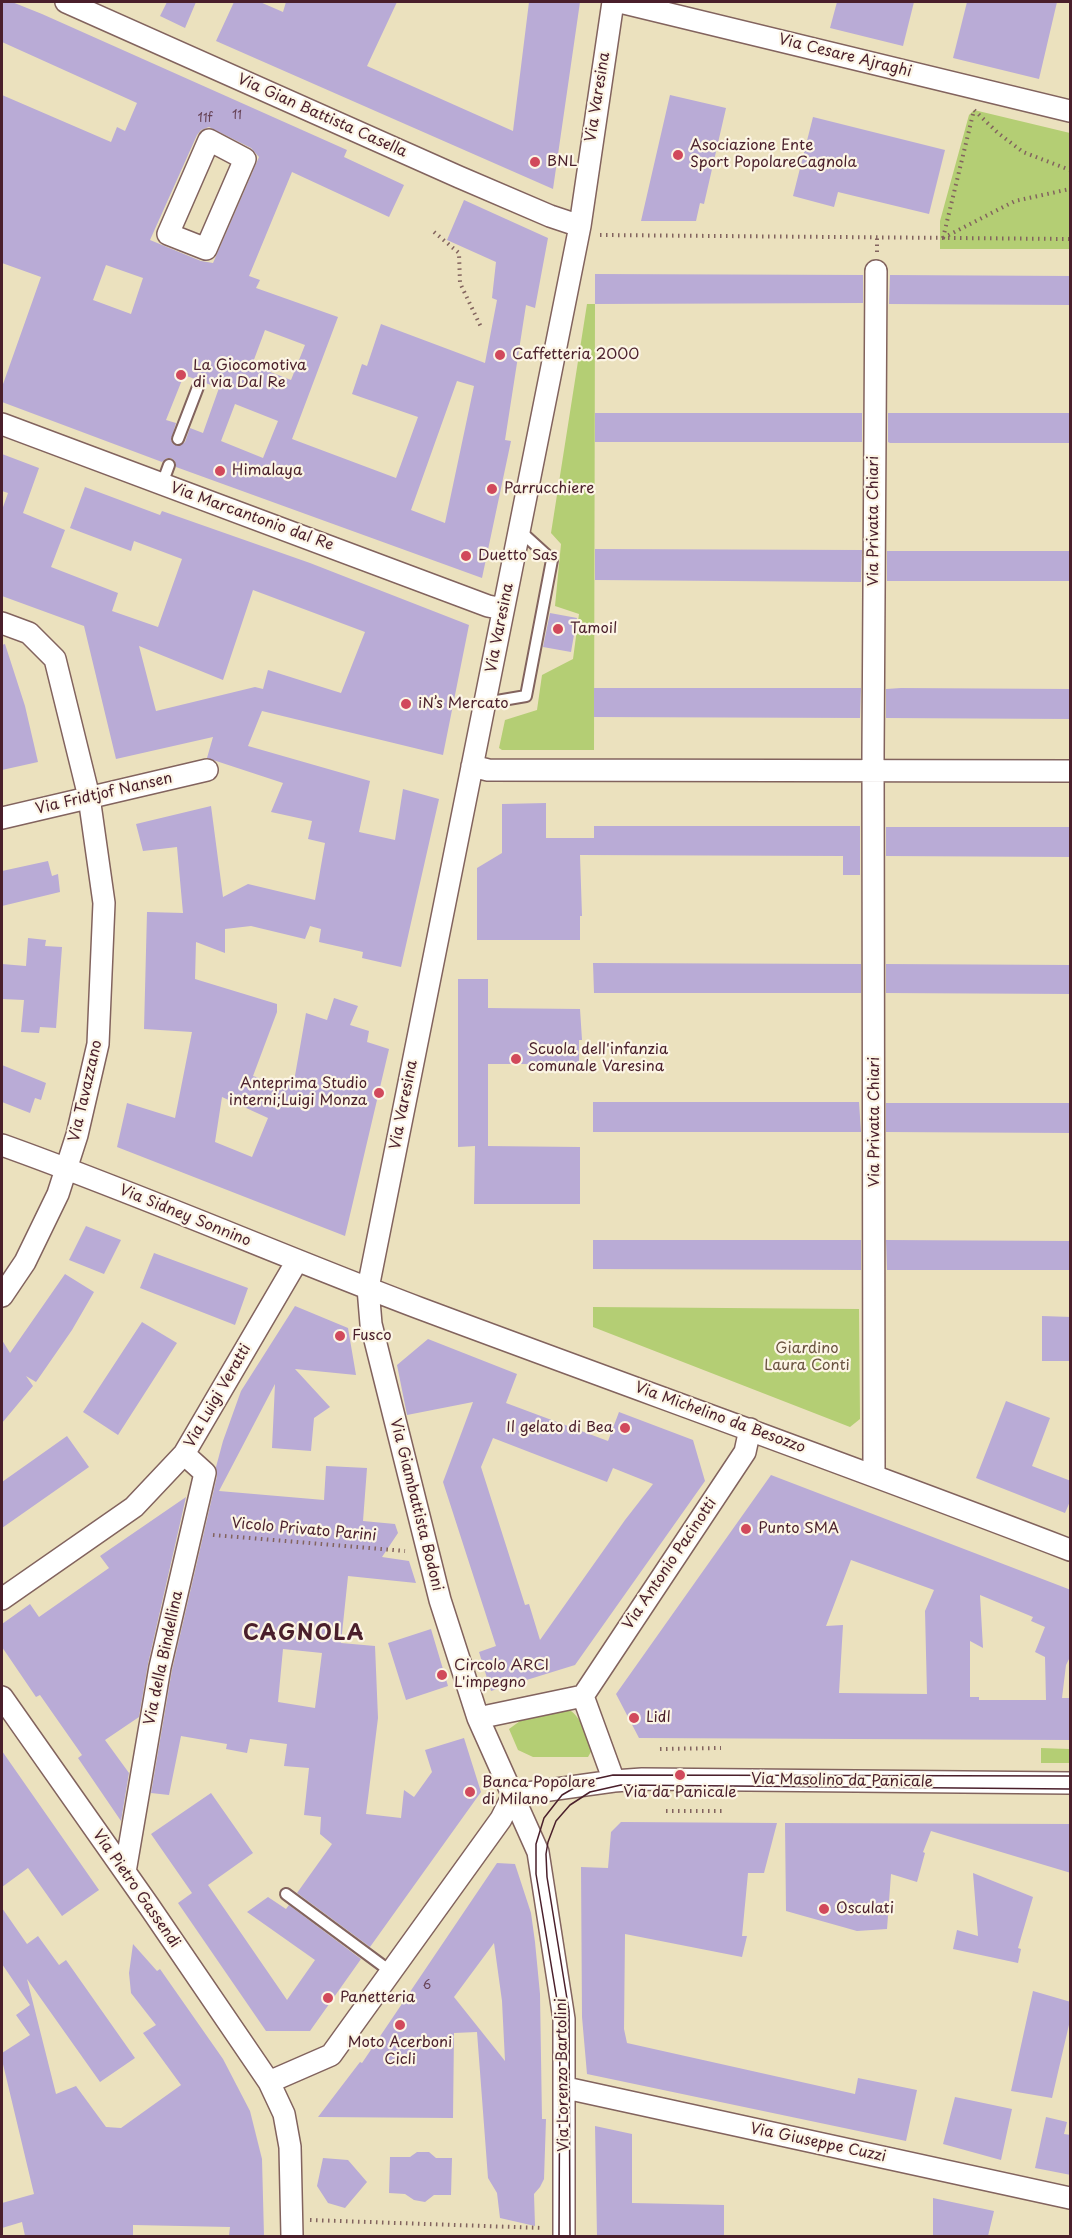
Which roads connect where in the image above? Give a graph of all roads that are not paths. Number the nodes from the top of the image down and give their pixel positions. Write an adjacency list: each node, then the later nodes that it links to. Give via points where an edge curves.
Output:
1 (66, 2): 5 (street, Via Gian Battista Casella, via 459,177)
2 (613, 2): 5 (street, Via Varesina)
3 (620, 2): 4 (street, Via Cesare Ajraghi)
4 (1071, 111)
5 (589, 230): 11 (street, Via Varesina)
6 (168, 234): 6 (street, via 206,249 245,159 209,140)
7 (876, 271): 17 (street, Via Privata Chiari)
8 (198, 387): 10 (lane)
9 (2, 424): 12 (street, Via Marcantonio dal Re, via 165,474)
10 (178, 439)
11 (519, 530): 12 (street, Via Varesina); 14 (lane, via 552,560 526,696)
12 (503, 609): 14 (street, Via Varesina)
13 (2, 623): 19 (street, Via Tavazzano, via 29,633 55,659)
14 (485, 703): 15 (street, Via Varesina)
15 (480, 768): 17 (street); 24 (street, Via Varesina)
16 (207, 770): 19 (street, Via Fridtjof Nansen)
17 (873, 770): 18 (street); 28 (street, Via Privata Chiari)
18 (1071, 771)
19 (89, 797): 20 (street, Via Fridtjof Nansen); 22 (street, Via Tavazzano, via 104,903 98,1044)
20 (2, 818)
21 (2, 1145): 22 (street, Via Sidney Sonnino)
22 (67, 1168): 23 (street, Via Sidney Sonnino); 25 (street, Via Tavazzano, via 25,1262)
23 (297, 1261): 24 (street, Via Sidney Sonnino); 27 (street, Via Luigi Veratti)
24 (368, 1288): 26 (street, Via Michelino da Besozzo); 33 (street, Via Giambattista Bodoni, via 371,1324 427,1552)
25 (2, 1296)
26 (750, 1429): 28 (street, Via Michelino da Besozzo); 31 (street, Via Antonio Pacinotti, via 745,1452)
27 (184, 1454): 30 (street, Via Luigi Veratti, via 134,1507); 37 (street, Via della Bindellina, via 206,1473 160,1667)
28 (874, 1474): 29 (street, Via Michelino da Besozzo)
29 (1071, 1550)
30 (2, 1599)
31 (583, 1696): 33 (street); 34 (street)
32 (2, 1697): 37 (street, Via Pietro Gassendi)
33 (478, 1718): 36 (street, Via Giambattista Bodoni)
34 (614, 1781): 35 (street, Via Masolino da Panicale); 36 (street, Via Masolino da Panicale)
35 (1071, 1784)
36 (513, 1795): 39 (street, via 501,1819); 41 (street, Via Lorenzo Bartolini, via 538,1852 562,1994)
37 (125, 1872): 40 (street, Via Pietro Gassendi)
38 (286, 1894): 39 (lane)
39 (390, 1971): 40 (street, via 331,2055)
40 (269, 2082): 43 (street, Via Pietro Gassendi, via 284,2114 290,2147)
41 (566, 2088): 42 (street, Via Giuseppe Cuzzi); 44 (street, Via Lorenzo Bartolini)
42 (1071, 2198)
43 (292, 2228)
44 (565, 2233)

